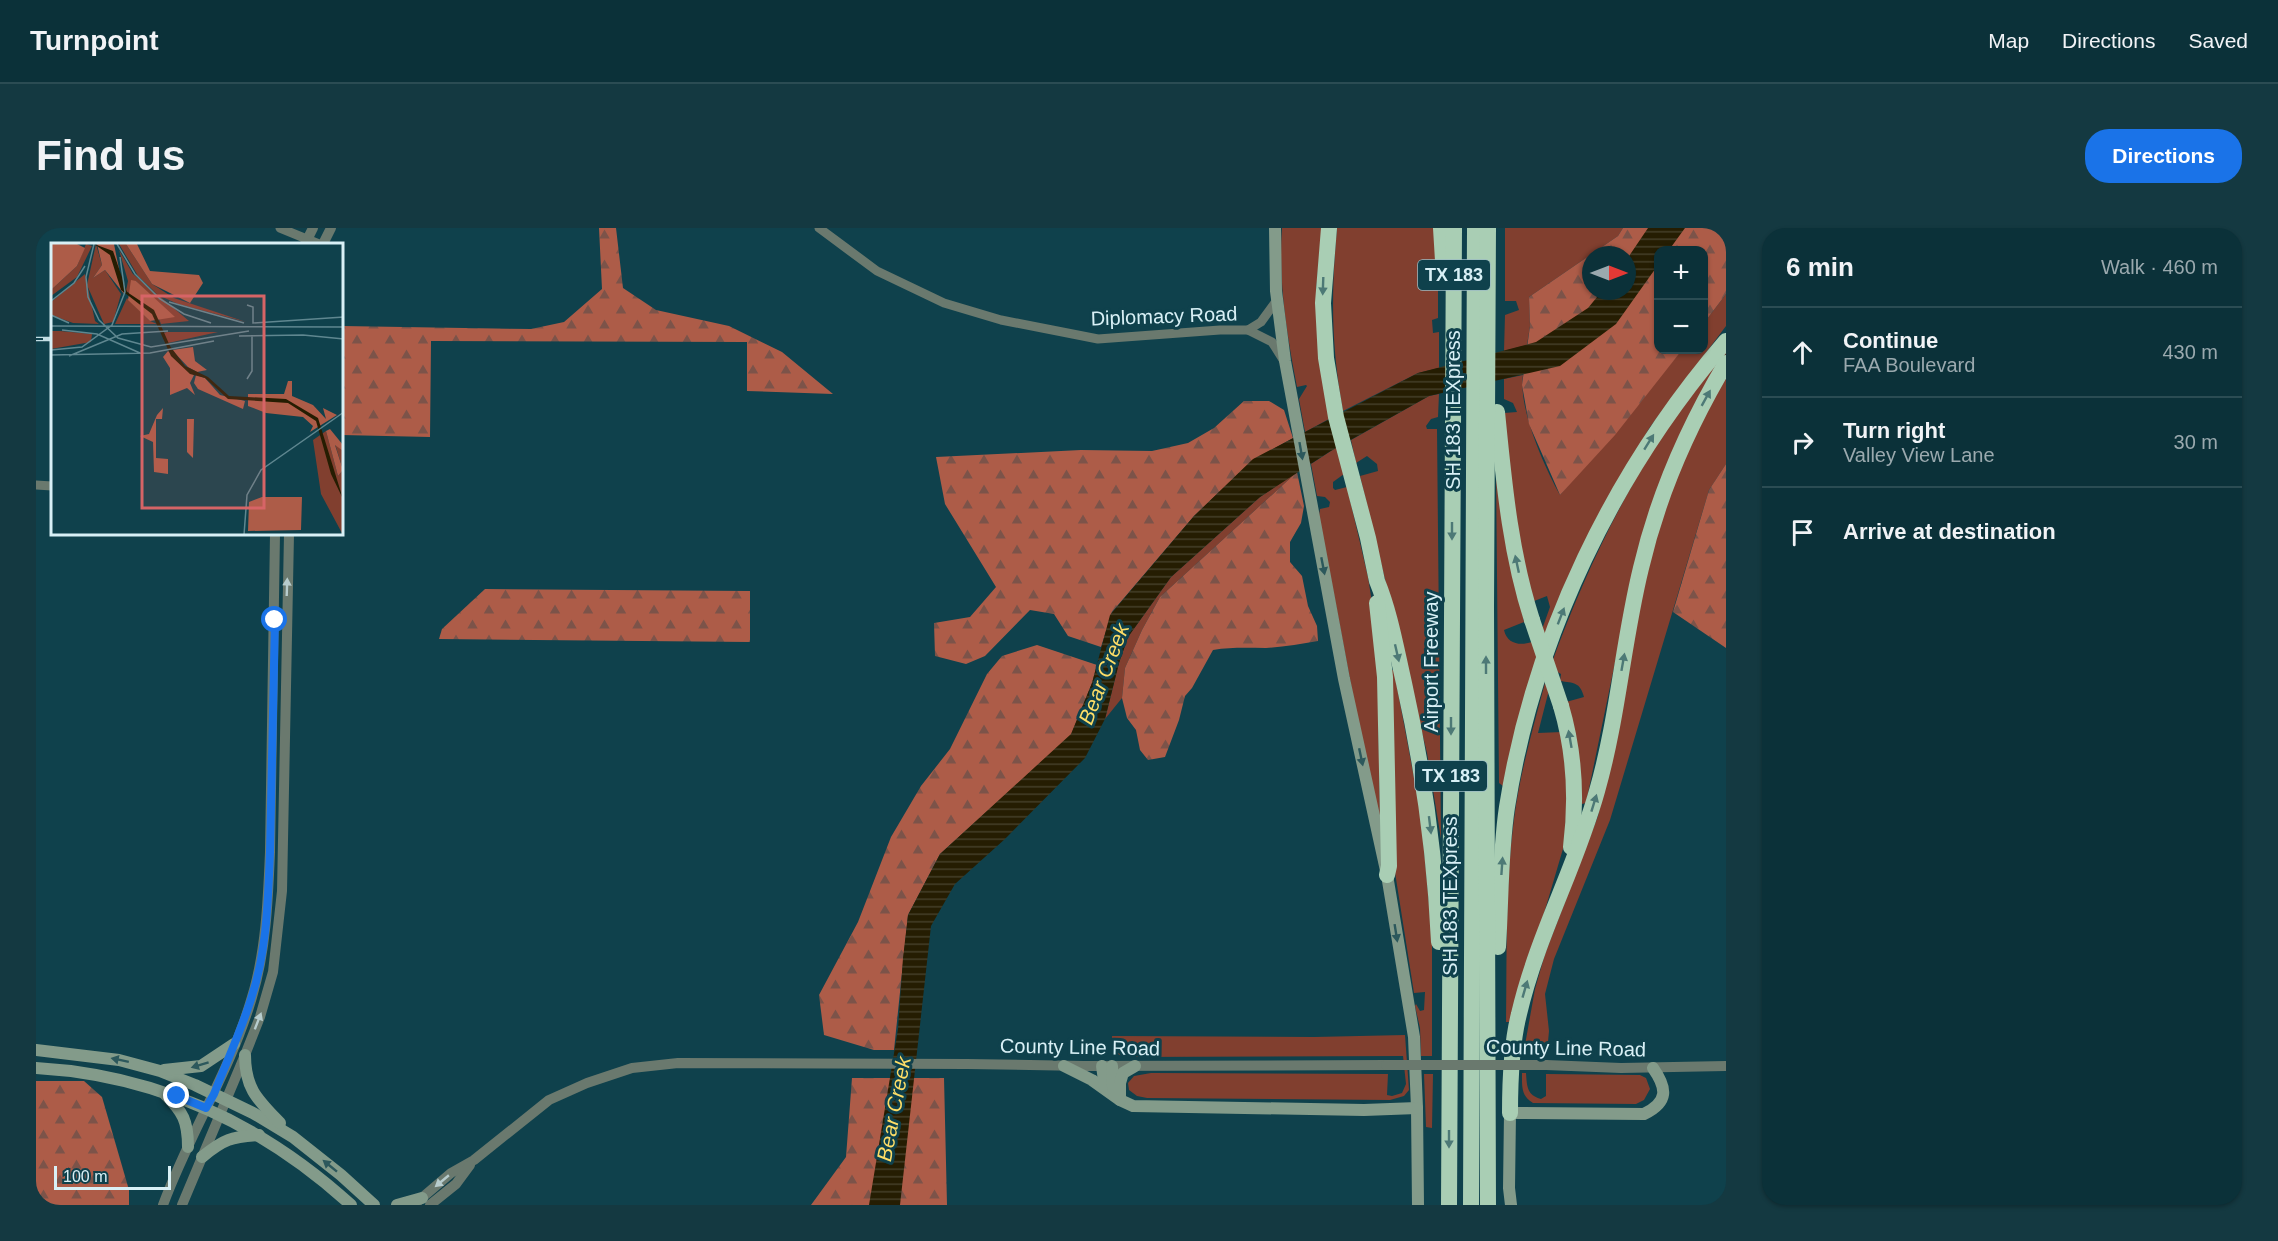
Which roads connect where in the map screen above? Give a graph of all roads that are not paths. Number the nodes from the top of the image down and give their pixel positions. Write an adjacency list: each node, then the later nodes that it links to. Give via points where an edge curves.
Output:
1 (280, 228): 11 (street)
2 (331, 228): 12 (street)
3 (819, 228): 15 (street, Diplomacy Road, via 877,271 944,303 1001,320 1098,339)
4 (1275, 228): 13 (main road)
5 (1329, 228): 24 (highway, one-way to 24, via 1323,303 1326,358 1336,417)
6 (1441, 228): 14 (highway)
7 (1454, 228): 14 (highway, Airport Freeway / TX 183)
8 (1467, 228): 14 (highway, SH 183 TEXpress)
9 (1476, 228): 14 (highway, SH 183 TEXpress)
10 (1488, 228): 14 (highway, Airport Freeway / TX 183)
11 (308, 237)
12 (322, 243)
13 (1277, 300): 15 (street, Diplomacy Road, via 1261,322); 17 (main road)
14 (1465, 318): 19 (highway); 19 (highway, SH 183 TEXpress); 19 (highway, Airport Freeway / TX 183, via 1488,369)
15 (1248, 330): 17 (street, Diplomacy Road, via 1272,342)
16 (1726, 341): 32 (highway, one-way to 16, via 1507,810 1518,750 1544,663 1581,568 1631,471 1674,405)
17 (1285, 361): 27 (main road, one-way to 27, via 1348,696)
18 (1726, 363): 28 (highway, one-way to 18, via 1601,777 1641,567 1658,507 1695,419)
19 (1470, 414): 28 (highway, one-way to 19, bridge, via 1575,793 1572,749 1562,706 1523,595 1511,535); 32 (highway, Airport Freeway / TX 183, one-way to 19); 40 (highway, Airport Freeway / TX 183, one-way to 40, via 1453,472); 61 (highway, SH 183 TEXpress); 62 (highway, SH 183 TEXpress)
20 (36, 485): 21 (street)
21 (51, 486)
22 (275, 536): 25 (street)
23 (289, 536): 25 (street, one-way to 23)
24 (1377, 581): 27 (highway, via 1385,677); 40 (highway, one-way to 40, via 1405,685 1430,823)
25 (280, 634): 26 (street)
26 (277, 800): 29 (street, via 262,951 252,998); 31 (street, one-way to 26, via 273,972 282,891)
27 (1387, 875): 46 (main road, one-way to 46, via 1414,1037)
28 (1566, 877): 47 (highway, one-way to 28, via 1518,1016 1535,956)
29 (234, 1044): 39 (main road, one-way to 39, via 201,1066); 42 (street)
30 (36, 1050): 39 (main road, one-way to 30, via 100,1056)
31 (244, 1055): 43 (street); 50 (main road, via 253,1094)
32 (1488, 1055): 63 (highway, Airport Freeway / TX 183)
33 (1064, 1066): 34 (street, County Line Road); 44 (main road); 54 (street, County Line Road, via 678,1063 633,1068 549,1100 474,1160 451,1173)
34 (1107, 1066): 35 (street, County Line Road); 44 (main road, via 1105,1088)
35 (1135, 1066): 38 (street, County Line Road, bridge); 44 (main road, via 1123,1073)
36 (1726, 1066): 38 (street, County Line Road)
37 (36, 1068): 41 (main road, via 106,1076)
38 (1653, 1068): 47 (main road, via 1661,1080 1662,1098 1656,1108 1644,1113)
39 (160, 1071): 42 (main road)
40 (1449, 1080): 60 (highway, Airport Freeway / TX 183, one-way to 60)
41 (162, 1091): 45 (main road); 51 (main road, via 183,1113)
42 (214, 1094): 43 (main road); 45 (street)
43 (226, 1100): 48 (street); 50 (main road)
44 (1120, 1100): 46 (main road, via 1133,1106)
45 (206, 1108): 48 (main road); 51 (street)
46 (1418, 1108): 59 (main road)
47 (1510, 1113): 64 (main road)
48 (220, 1115): 49 (main road); 52 (street)
49 (259, 1135): 52 (main road, via 233,1137); 57 (main road, via 318,1175)
50 (293, 1137): 53 (main road, one-way to 50)
51 (188, 1147): 55 (street)
52 (202, 1157): 56 (street)
53 (372, 1203): 58 (main road)
54 (422, 1203): 58 (main road)
55 (163, 1205)
56 (182, 1205)
57 (351, 1205)
58 (395, 1205)
59 (1418, 1205)
60 (1449, 1205)
61 (1464, 1205)
62 (1471, 1205)
63 (1488, 1205)
64 (1511, 1205)

